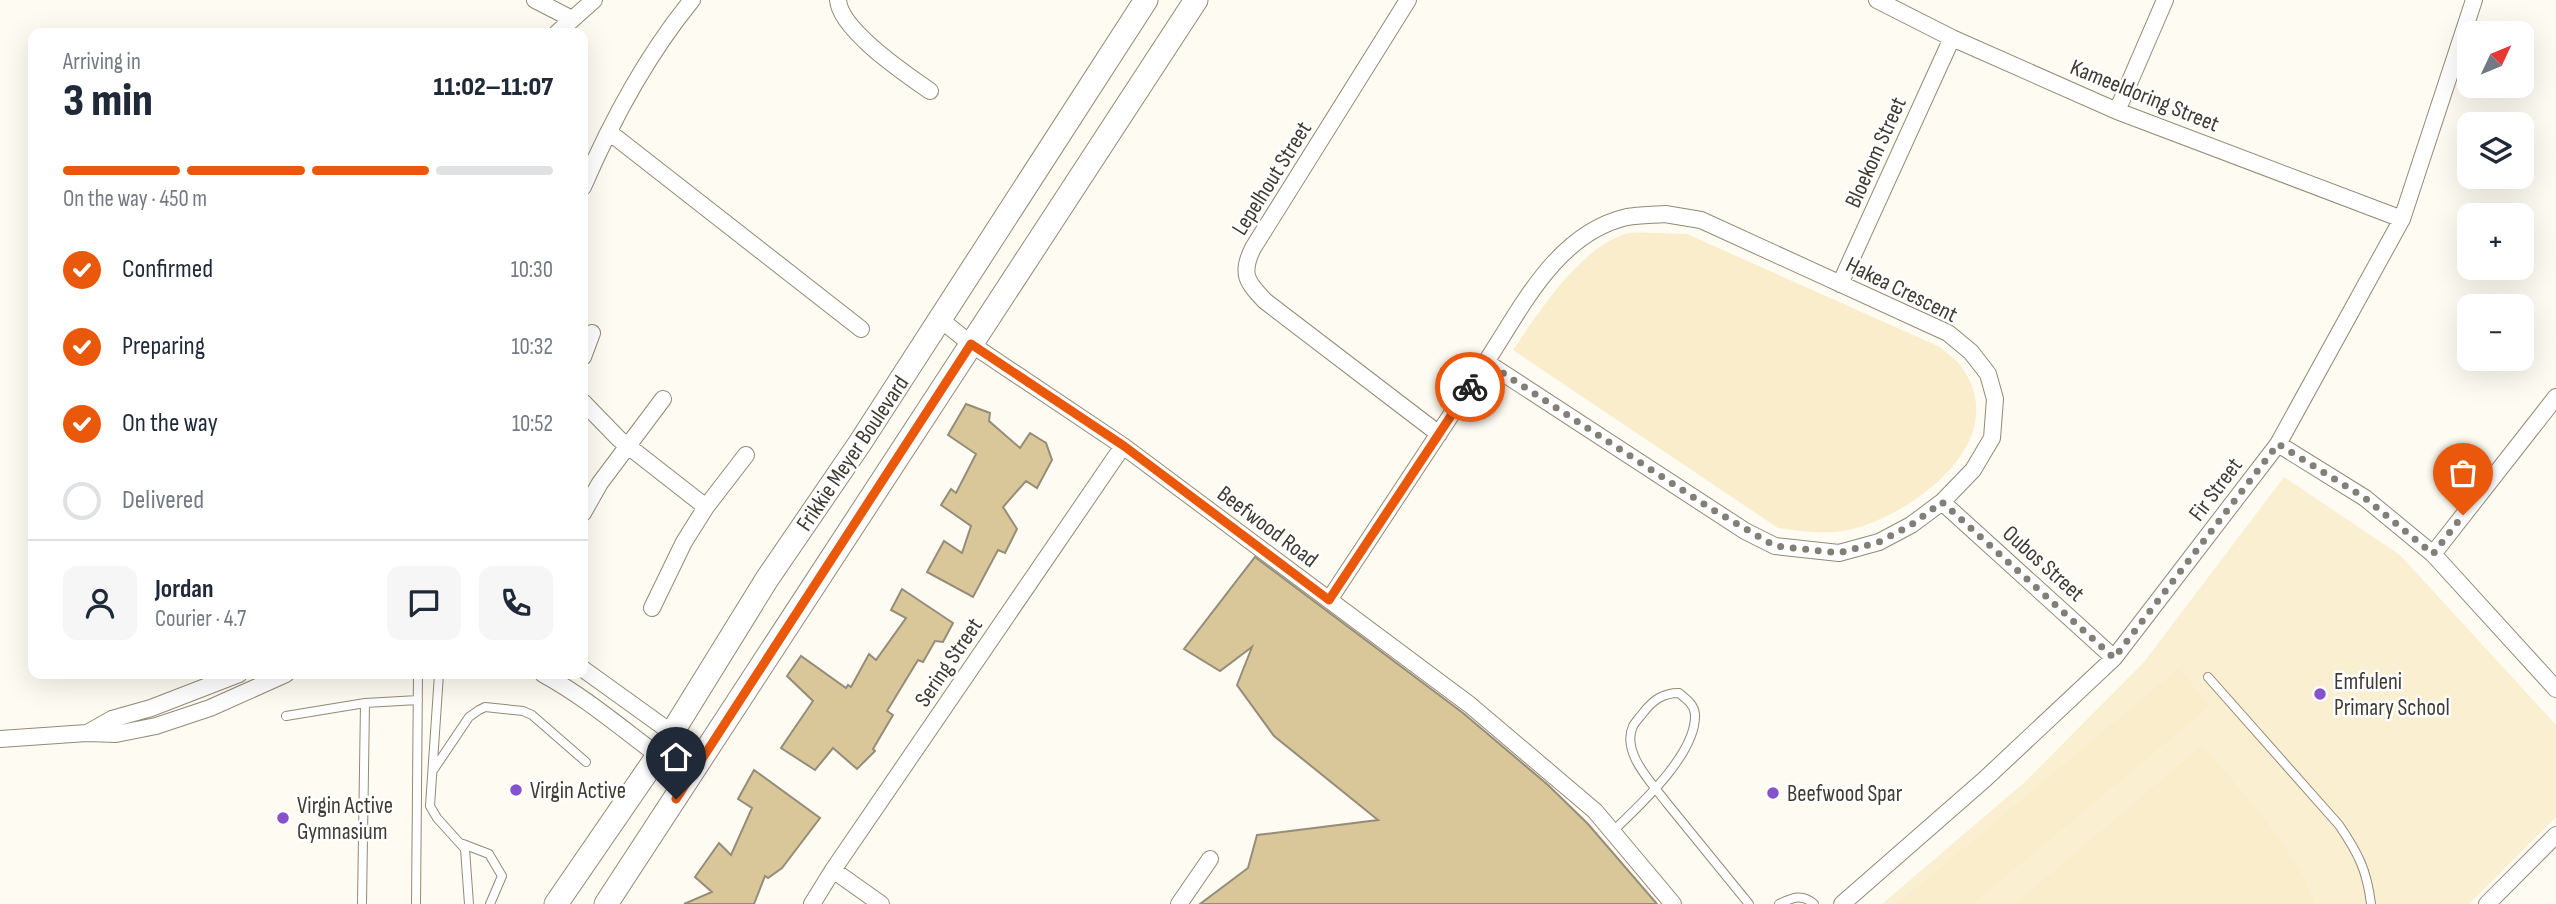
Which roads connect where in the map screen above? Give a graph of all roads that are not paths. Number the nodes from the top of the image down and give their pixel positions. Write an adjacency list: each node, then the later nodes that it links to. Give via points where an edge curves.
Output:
1 (535, 0): 11 (street)
2 (594, 0): 11 (street)
3 (692, 0): 16 (street, via 648,63)
4 (838, 0): 14 (street, via 844,18 877,53)
5 (1146, 0): 20 (street, Frikkie Meyer Boulevard)
6 (1196, 0): 24 (street, Frikkie Meyer Boulevard)
7 (1408, 0): 29 (street, Lepelhout Street, via 1253,248 1246,276 1265,301)
8 (1877, 0): 13 (street, Kameeldoring Street)
9 (2165, 0): 15 (street)
10 (2474, 0): 18 (street, Fir Street)
11 (572, 19): 12 (street)
12 (562, 28)
13 (1952, 38): 15 (street, Kameeldoring Street); 19 (street, Bloekom Street)
14 (930, 91)
15 (2117, 111): 18 (street, Kameeldoring Street)
16 (609, 132): 17 (street); 21 (street)
17 (588, 176)
18 (2402, 219): 30 (street, Fir Street)
19 (1840, 284): 25 (street, Hakea Crescent, via 1700,219 1665,214 1627,217 1566,249); 34 (street, Hakea Crescent, via 1948,333 1988,374 1995,400 1992,438 1972,470)
20 (941, 320): 24 (street, Beefwood Road); 53 (street, Frikkie Meyer Boulevard, via 767,579)
21 (861, 329)
22 (592, 332): 23 (street)
23 (588, 343)
24 (971, 344): 32 (street, Beefwood Road); 55 (street, Frikkie Meyer Boulevard)
25 (1486, 362): 29 (street, Hakea Crescent); 34 (street, Hakea Crescent, via 1775,546 1839,553 1879,542)
26 (2556, 397): 37 (street)
27 (663, 399): 31 (street)
28 (588, 408): 31 (street)
29 (1439, 434): 38 (street, Hakea Crescent)
30 (2278, 444): 37 (street, via 2365,498); 40 (street, Fir Street)
31 (628, 446): 35 (street); 36 (street)
32 (1124, 446): 38 (street, Beefwood Road); 65 (street, Sering Street)
33 (746, 455): 36 (street)
34 (1942, 502): 40 (street, Oubos Street)
35 (588, 504)
36 (706, 506): 39 (street)
37 (2433, 554): 48 (street)
38 (1329, 600): 61 (street, Beefwood Road, via 1469,705 1595,811)
39 (652, 608)
40 (2114, 658): 79 (street, Fir Street)
41 (588, 673): 53 (street)
42 (2208, 677): 80 (lane, via 2339,825 2368,878)
43 (226, 679): 52 (street, via 112,719)
44 (275, 679): 52 (street, via 156,726 117,734)
45 (418, 679): 49 (lane)
46 (439, 679): 58 (lane)
47 (552, 679): 56 (street)
48 (2556, 688)
49 (418, 701): 50 (lane); 67 (lane)
50 (365, 703): 51 (lane); 66 (lane)
51 (286, 716)
52 (87, 733): 54 (street)
53 (671, 734): 55 (street); 56 (street, Frikkie Meyer Boulevard)
54 (0, 739)
55 (705, 756): 59 (street, Frikkie Meyer Boulevard)
56 (657, 757): 59 (street); 70 (street, Frikkie Meyer Boulevard)
57 (586, 762): 58 (lane, via 532,715 485,708 469,718)
58 (432, 772): 63 (lane, via 432,812)
59 (690, 778): 71 (street, Frikkie Meyer Boulevard)
60 (1657, 790): 60 (lane, via 1630,744 1633,726 1651,704 1668,693 1679,693 1695,714 1690,735); 61 (lane); 76 (lane)
61 (1612, 832): 75 (street, Beefwood Road)
62 (2556, 835): 81 (street)
63 (463, 844): 68 (lane); 69 (lane, via 488,855 502,876)
64 (1210, 859): 74 (street)
65 (833, 870): 72 (street, Sering Street); 73 (street)
66 (362, 904)
67 (416, 904)
68 (469, 904)
69 (490, 904)
70 (556, 904)
71 (606, 904)
72 (813, 904)
73 (881, 904)
74 (1179, 904)
75 (1673, 904)
76 (1749, 904)
77 (1779, 904): 78 (lane, via 1796,896)
78 (1814, 904)
79 (1842, 904)
80 (2371, 904)
81 (2487, 904)

